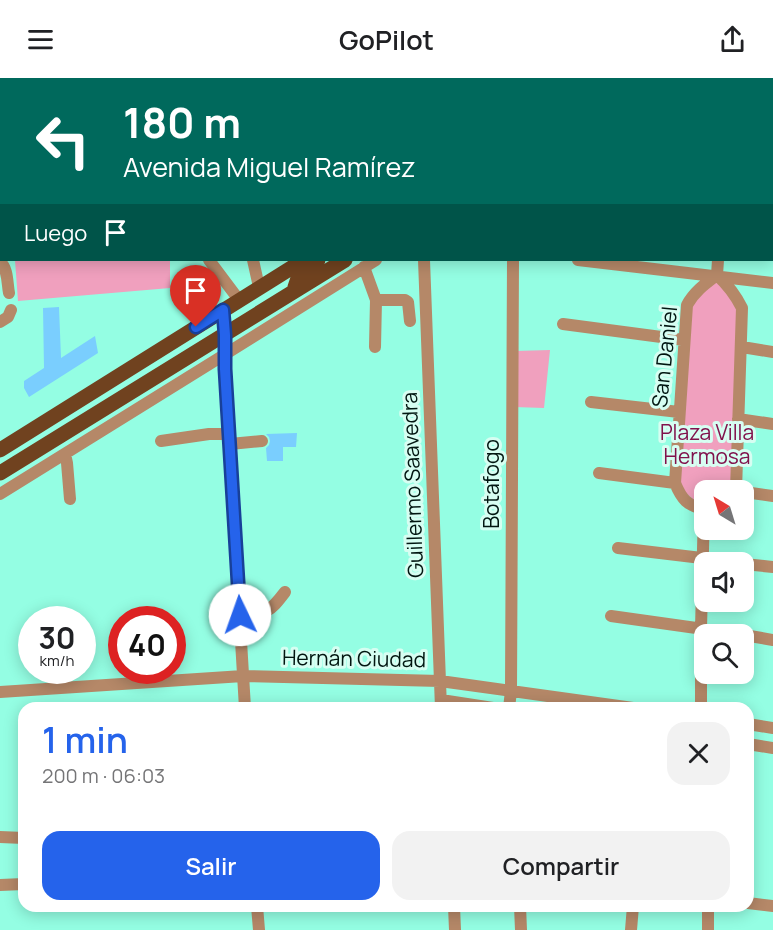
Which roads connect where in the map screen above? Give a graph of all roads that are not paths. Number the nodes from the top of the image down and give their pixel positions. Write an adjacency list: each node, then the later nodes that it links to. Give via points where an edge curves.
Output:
1 (210, 261): 18 (street)
2 (253, 261): 15 (street)
3 (302, 261): 15 (main road)
4 (317, 261): 17 (main road, via 297,281)
5 (343, 261): 17 (main road)
6 (373, 261): 12 (street)
7 (424, 261): 60 (street, Guillermo Saavedra)
8 (513, 261): 62 (street, Botafogo)
9 (587, 261): 13 (street)
10 (718, 261): 13 (street)
11 (0, 262): 16 (street, via 5,268)
12 (364, 267): 19 (street); 30 (street)
13 (717, 275): 14 (street); 26 (street, San Daniel, via 687,305); 28 (street, via 742,308)
14 (773, 283)
15 (259, 287): 18 (main road)
16 (9, 293)
17 (292, 293): 25 (main road)
18 (239, 300): 21 (main road)
19 (376, 300): 22 (street, via 405,300); 27 (street)
20 (11, 310): 23 (street)
21 (223, 310): 25 (street); 38 (main road)
22 (410, 321)
23 (0, 322)
24 (563, 324): 26 (street)
25 (225, 335): 30 (street); 40 (main road)
26 (684, 340): 32 (street, San Daniel)
27 (375, 347)
28 (742, 347): 29 (street); 33 (street)
29 (773, 352)
30 (224, 355): 35 (street); 39 (street)
31 (591, 402): 32 (street)
32 (679, 412): 43 (street, San Daniel)
33 (738, 419): 34 (street); 42 (street)
34 (773, 424)
35 (229, 439): 36 (street, via 209,434); 37 (street); 54 (street)
36 (160, 441)
37 (262, 441)
38 (0, 450)
39 (65, 454): 45 (street); 47 (street)
40 (0, 473)
41 (599, 473): 43 (street)
42 (736, 480)
43 (675, 483): 48 (street, via 681,497)
44 (754, 493): 46 (street)
45 (0, 494)
46 (773, 496)
47 (70, 499)
48 (694, 507)
49 (618, 548): 50 (street)
50 (694, 558)
51 (754, 565): 52 (street)
52 (773, 567)
53 (285, 592): 54 (street, via 267,612)
54 (240, 615): 59 (street)
55 (610, 616): 56 (street)
56 (694, 627)
57 (754, 637): 58 (street)
58 (773, 640)
59 (243, 676): 60 (street, Hernán Ciudad); 63 (street, Hernán Ciudad); 64 (street)
60 (440, 681): 62 (street, Hernán Ciudad); 65 (street, Guillermo Saavedra)
61 (701, 684): 68 (street)
62 (511, 691): 66 (street, Botafogo); 67 (street, Hernán Ciudad)
63 (0, 692)
64 (245, 702)
65 (441, 702)
66 (510, 702)
67 (590, 702)
68 (701, 702)
69 (754, 725): 70 (street)
70 (773, 728)
71 (754, 745): 72 (street)
72 (773, 748)
73 (0, 837): 74 (street)
74 (18, 838)
75 (18, 884): 76 (street)
76 (0, 885)
77 (754, 904): 78 (street)
78 (773, 906)
79 (258, 912): 84 (street)
80 (454, 912): 85 (street)
81 (520, 912): 86 (street)
82 (632, 912): 87 (street)
83 (708, 912): 88 (street)
84 (259, 930)
85 (455, 930)
86 (522, 930)
87 (631, 930)
88 (708, 930)

